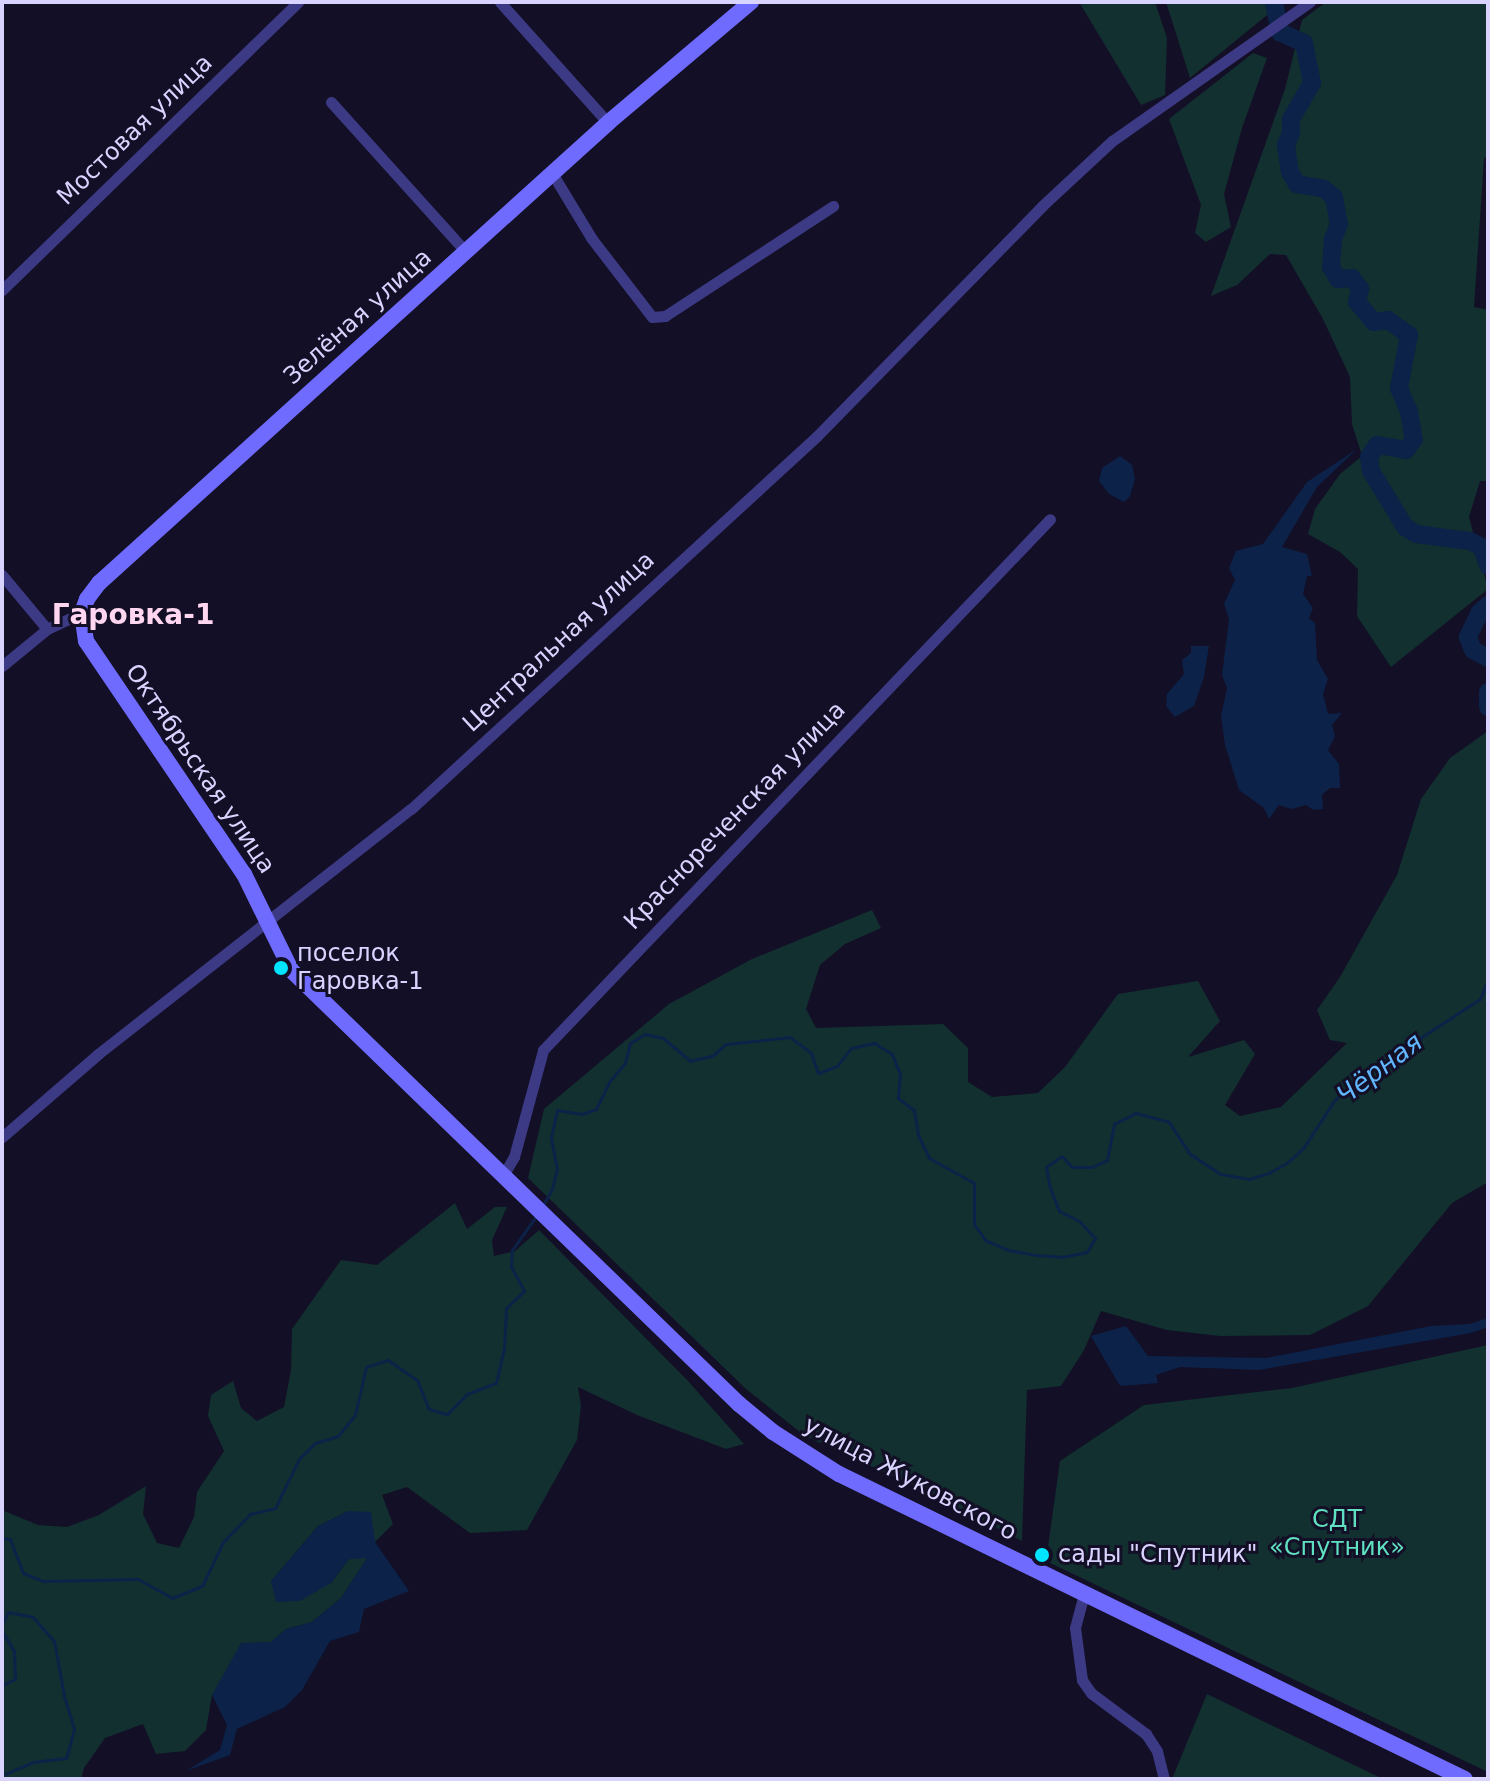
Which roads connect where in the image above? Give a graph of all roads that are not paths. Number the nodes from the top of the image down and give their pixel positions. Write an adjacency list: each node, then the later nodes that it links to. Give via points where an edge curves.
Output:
1 (298, 2): 10 (street, Мостовая улица)
2 (500, 2): 6 (street)
3 (751, 2): 6 (main road, Зелёная улица)
4 (1310, 2): 16 (street, Центральная улица, via 1112,141 817,436 411,809)
5 (331, 102): 9 (street)
6 (608, 123): 7 (main road, Зелёная улица)
7 (552, 173): 8 (street, via 592,239 652,317 665,316); 9 (main road, Зелёная улица)
8 (833, 206)
9 (466, 252): 13 (main road, Зелёная улица, via 99,583)
10 (2, 290)
11 (1050, 519): 18 (street, Краснореченская улица, via 543,1050 514,1157)
12 (2, 575): 14 (street)
13 (82, 613): 14 (street); 16 (main road, Октябрьская улица, via 86,641 97,660 244,874)
14 (47, 629): 15 (street)
15 (2, 666)
16 (266, 921): 17 (street, Центральная улица); 18 (main road, Октябрьская улица, via 291,970)
17 (2, 1137)
18 (504, 1174): 19 (main road, Октябрьская улица)
19 (519, 1189): 20 (main road, улица Жуковского, via 739,1404 799,1452)
20 (1084, 1594): 21 (street, via 1075,1628 1082,1680 1091,1693 1146,1734); 22 (main road, улица Жуковского)
21 (1164, 1779)
22 (1465, 1779)

